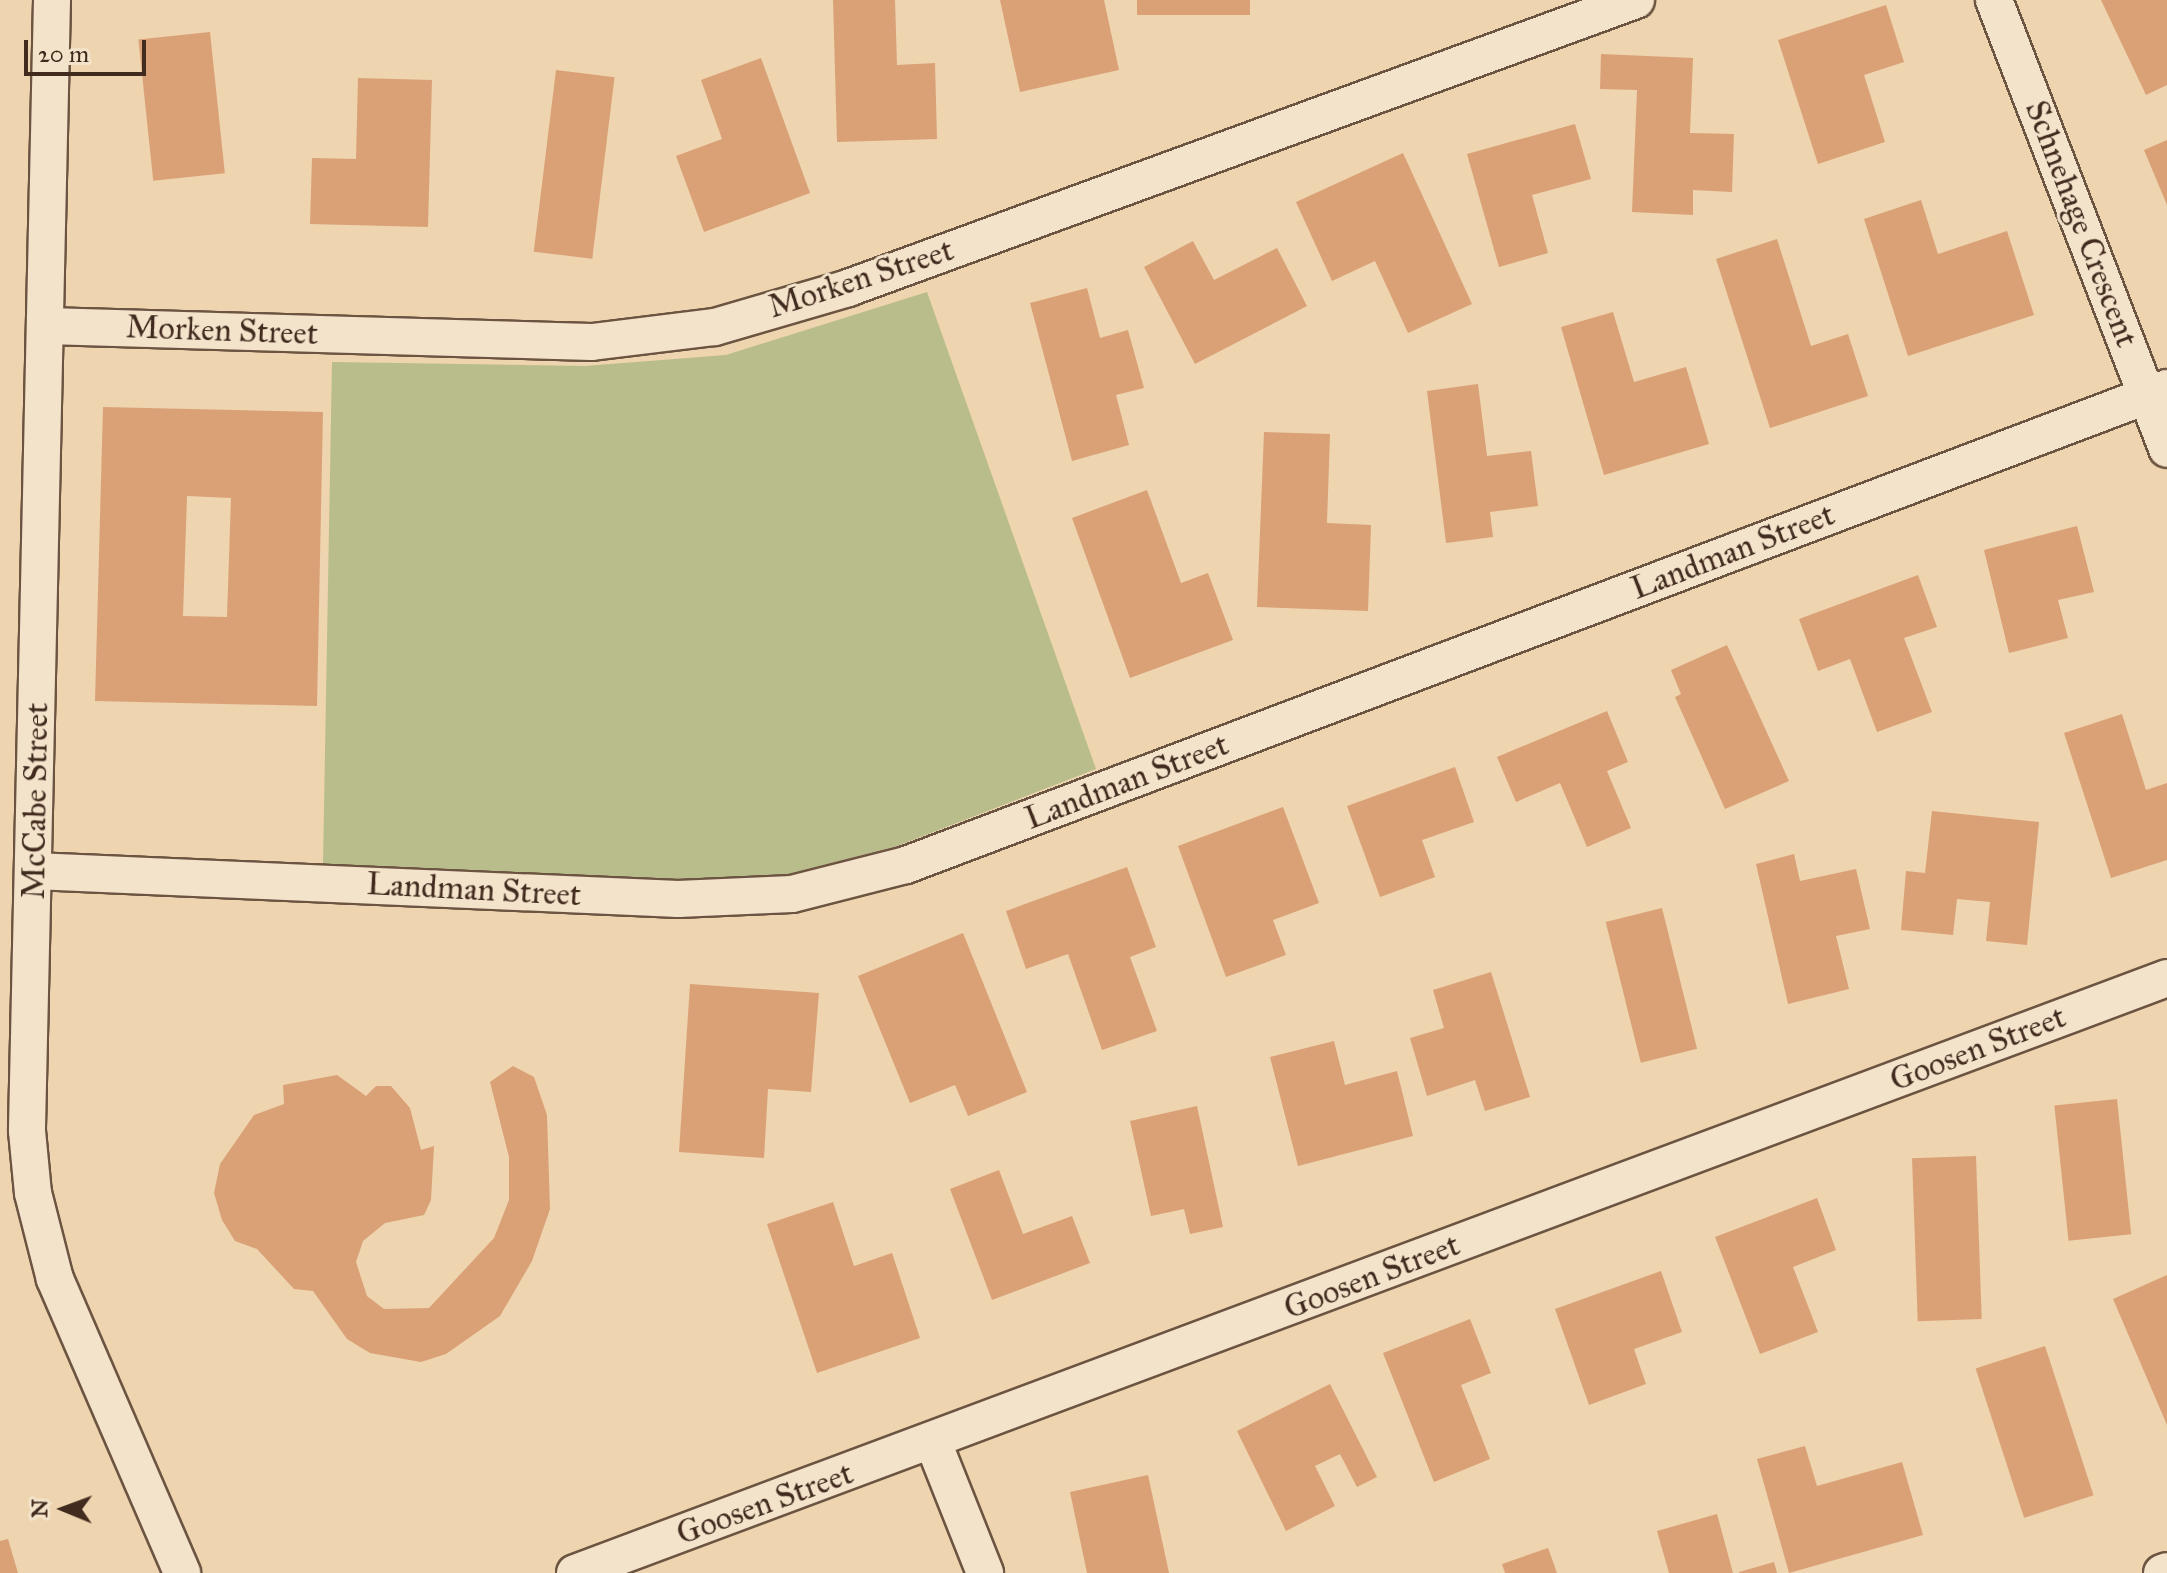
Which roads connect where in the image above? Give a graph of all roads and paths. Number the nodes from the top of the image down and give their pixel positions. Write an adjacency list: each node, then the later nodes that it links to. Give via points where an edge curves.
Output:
1 (52, 0): 4 (street, McCabe Street)
2 (1636, 0): 4 (street, Morken Street, via 848,288 715,327 592,342)
3 (1994, 0): 5 (street, Schnehage Crescent)
4 (47, 326): 7 (street, McCabe Street)
5 (2157, 392): 6 (street, Schnehage Crescent); 7 (street, Landman Street, via 906,865 792,894 678,899)
6 (2167, 449)
7 (34, 871): 10 (street, McCabe Street, via 27,1131 37,1215 69,1318)
8 (2167, 978): 9 (street, Goosen Street)
9 (933, 1442): 11 (street, Goosen Street); 12 (street)
10 (182, 1573)
11 (575, 1573)
12 (985, 1573)

